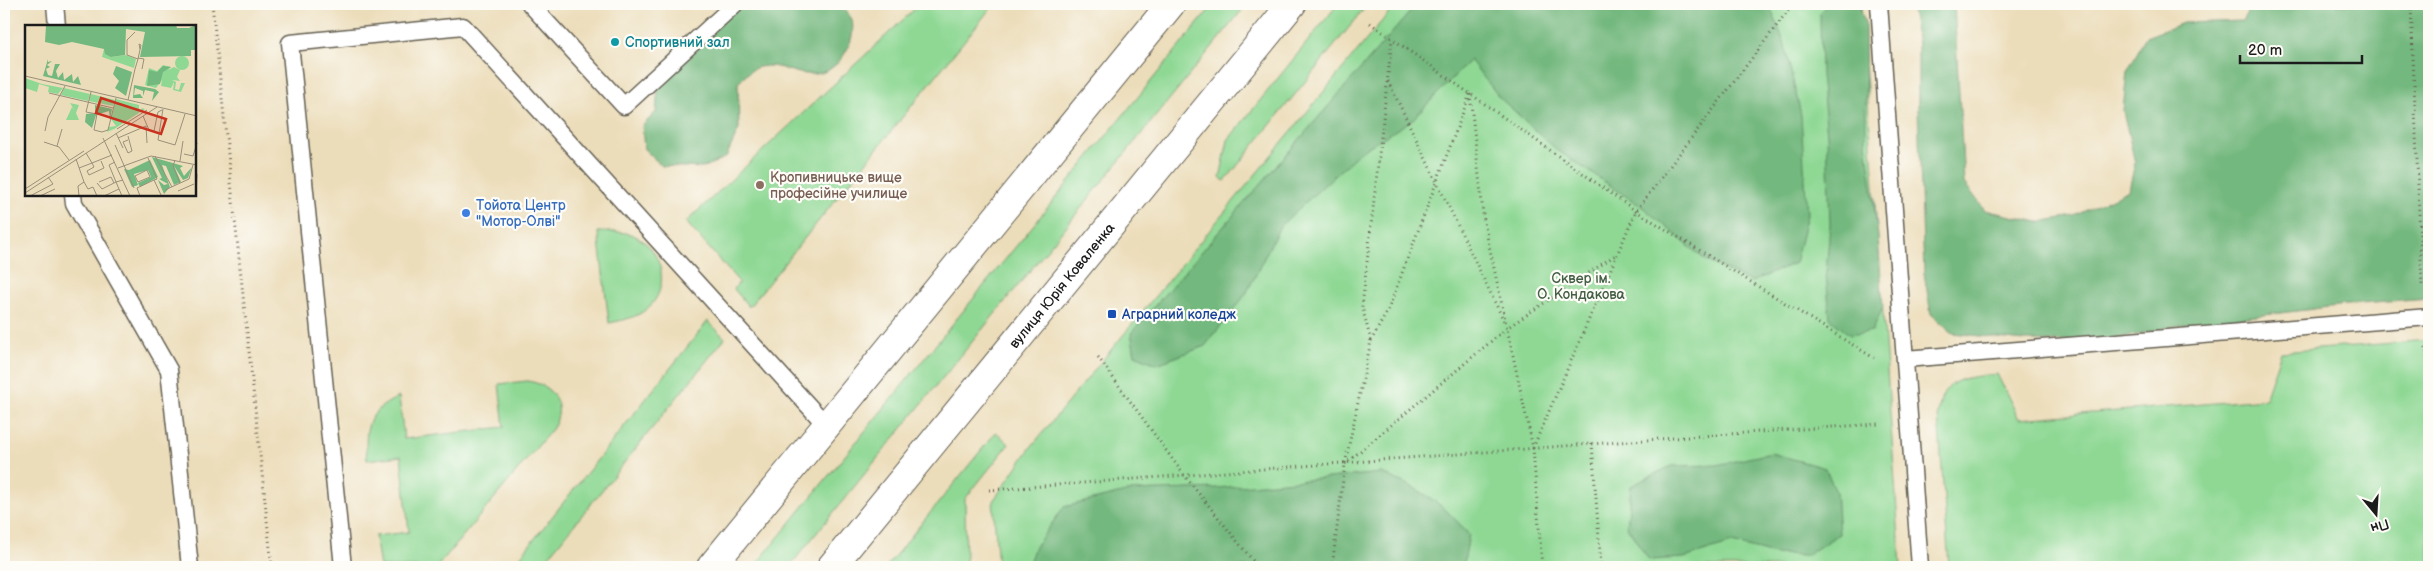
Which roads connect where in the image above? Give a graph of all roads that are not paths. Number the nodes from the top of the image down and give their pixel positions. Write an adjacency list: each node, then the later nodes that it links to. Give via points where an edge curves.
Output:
1 (55, 4): 7 (lane)
2 (530, 4): 3 (lane, via 624,106)
3 (735, 4)
4 (1171, 4): 11 (main road)
5 (1292, 4): 15 (main road, вулиця Юрія Коваленка)
6 (1879, 4): 10 (lane)
7 (57, 25)
8 (73, 196): 12 (lane, via 74,203 169,370)
9 (2426, 317): 10 (lane)
10 (1905, 359): 16 (lane)
11 (826, 425): 13 (lane, via 463,26 290,43); 14 (main road)
12 (190, 567)
13 (343, 567)
14 (711, 567)
15 (831, 567)
16 (1920, 567)

